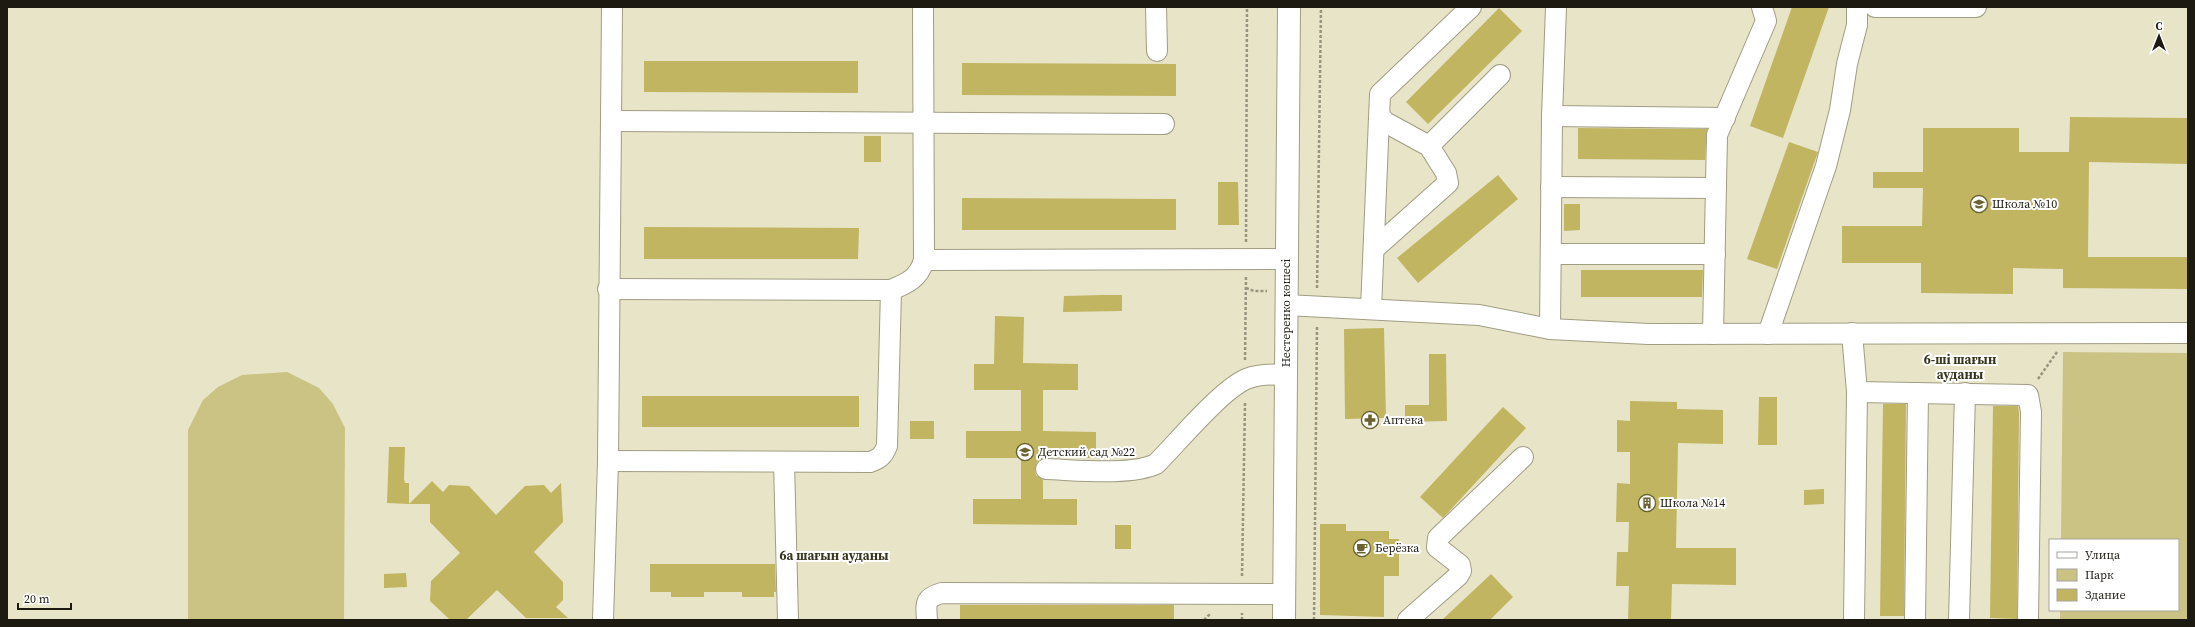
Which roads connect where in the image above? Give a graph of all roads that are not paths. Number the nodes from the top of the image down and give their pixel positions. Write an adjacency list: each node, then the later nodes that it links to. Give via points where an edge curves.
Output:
1 (612, 7): 16 (street)
2 (923, 7): 17 (street)
3 (1156, 7): 11 (street)
4 (1289, 7): 26 (main road, Нестеренко көшесі)
5 (1471, 7): 14 (street, via 1380,94)
6 (1556, 7): 13 (street)
7 (1762, 7): 15 (street, via 1766,21)
8 (1858, 7): 35 (street, via 1857,25 1847,64 1840,110 1826,166)
9 (1875, 7): 10 (street)
10 (1976, 7)
11 (1157, 51)
12 (1500, 75): 19 (street)
13 (1552, 116): 15 (street); 20 (street)
14 (1381, 117): 19 (street, via 1385,122); 22 (street)
15 (1725, 118): 21 (street, via 1717,135)
16 (612, 122): 17 (street); 27 (street)
17 (924, 123): 18 (street); 25 (street)
18 (1164, 124)
19 (1429, 146): 22 (street, via 1446,172 1448,183)
20 (1551, 187): 21 (street); 23 (street)
21 (1716, 188): 24 (street)
22 (1374, 249): 30 (street)
23 (1551, 254): 24 (street); 31 (street)
24 (1715, 254): 34 (street)
25 (924, 260): 26 (street); 28 (street, via 921,271 913,280)
26 (1286, 260): 29 (main road, Нестеренко көшесі)
27 (608, 289): 28 (street); 41 (street)
28 (891, 290): 42 (street, via 887,446 884,454 878,460 870,462)
29 (1286, 305): 30 (street); 36 (main road, Нестеренко көшесі)
30 (1371, 309): 31 (street, via 1479,315)
31 (1550, 329): 34 (street)
32 (1852, 333): 33 (street); 35 (street); 37 (street)
33 (2188, 333)
34 (1713, 334): 35 (street)
35 (1768, 334)
36 (1286, 375): 43 (street, via 1273,374 1245,380 1227,392 1156,464 1146,469); 44 (main road, Нестеренко көшесі)
37 (1857, 392): 38 (street); 50 (street)
38 (1918, 393): 39 (street); 51 (street)
39 (1965, 393): 52 (street); 53 (street, via 2028,395 2031,412)
40 (1523, 457): 49 (street, via 1438,538 1437,547 1460,565 1461,571)
41 (608, 462): 42 (street); 45 (street)
42 (784, 462): 46 (street)
43 (1046, 470)
44 (1284, 594): 47 (street, via 942,593 931,596 926,602); 48 (main road, Нестеренко көшесі)
45 (603, 620)
46 (788, 620)
47 (927, 620)
48 (1284, 620)
49 (1408, 620)
50 (1854, 620)
51 (1915, 620)
52 (1960, 620)
53 (2028, 620)

